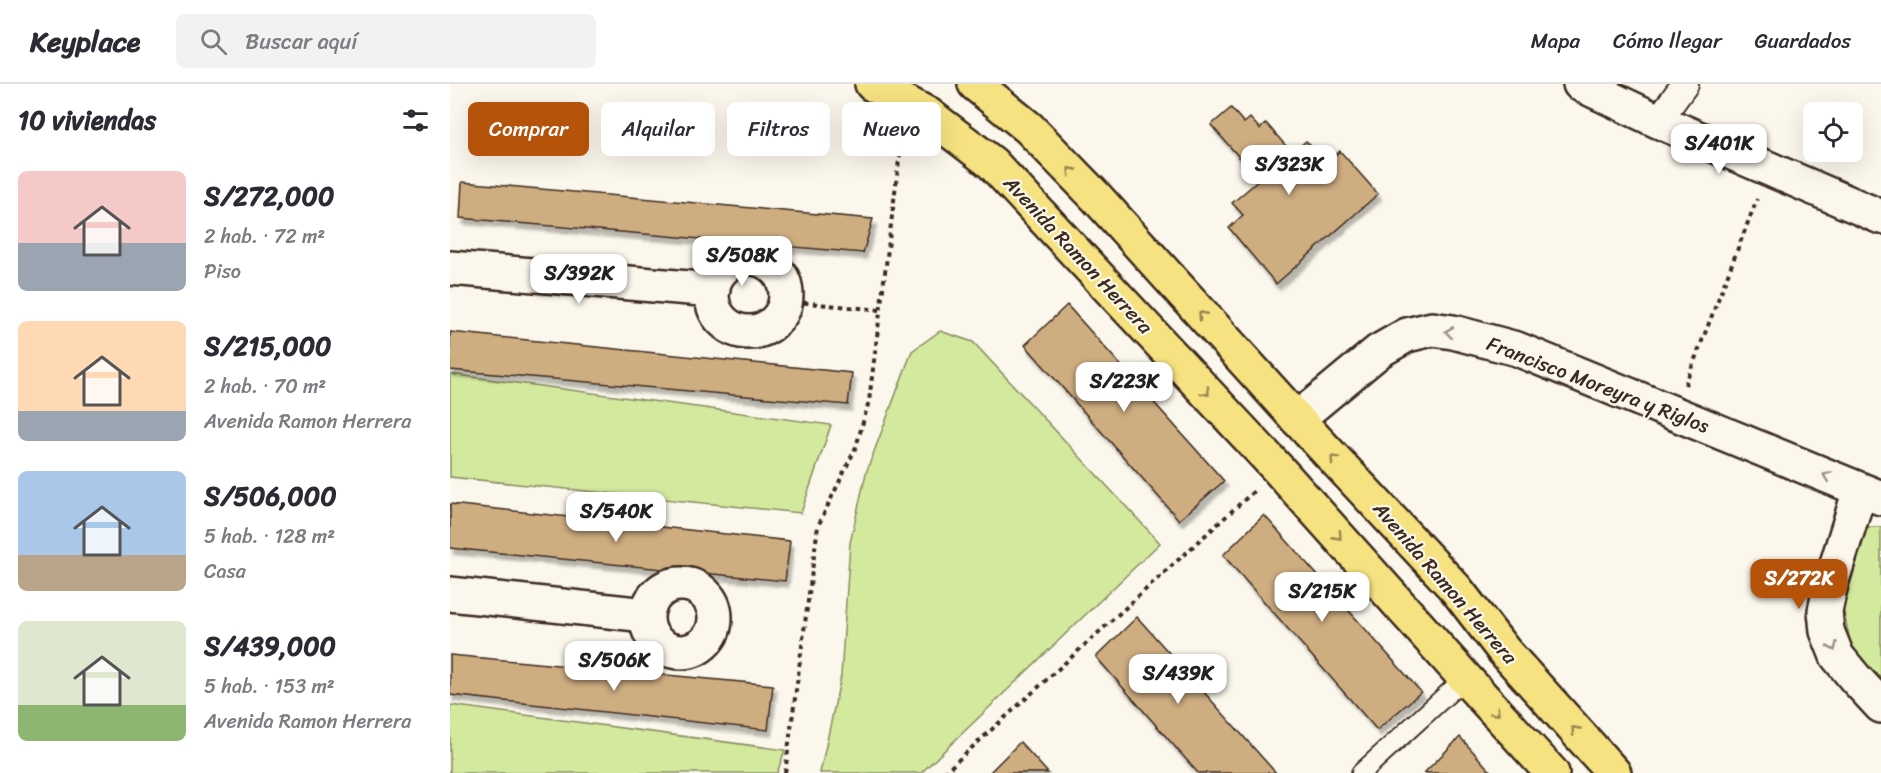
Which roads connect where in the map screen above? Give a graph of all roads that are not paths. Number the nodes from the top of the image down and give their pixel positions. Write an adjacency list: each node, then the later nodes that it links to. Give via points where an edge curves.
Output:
1 (873, 84): 13 (main road, Avenida Ramon Herrera, one-way to 13, via 929,115 992,164 1279,470)
2 (975, 84): 9 (main road, Avenida Ramon Herrera, one-way to 2, via 1098,198 1029,128)
3 (1580, 84): 5 (street)
4 (1685, 84): 5 (street)
5 (1658, 121): 6 (street)
6 (1881, 217)
7 (450, 268): 8 (street)
8 (713, 290): 8 (street, via 713,303 726,325 750,332 774,323 786,301 786,289 775,268 754,258 722,269)
9 (1297, 419): 10 (street, Francisco Moreyra y Riglos, one-way to 9, via 1517,349 1432,329 1407,335 1379,351); 17 (main road, Avenida Ramon Herrera, one-way to 9, via 1504,651 1456,589)
10 (1870, 494): 14 (street, one-way to 14, via 1831,584 1825,611 1827,631 1837,656)
11 (450, 594): 12 (street)
12 (646, 615)
13 (1465, 678): 15 (lane); 16 (main road, Avenida Ramon Herrera, one-way to 16)
14 (1881, 706)
15 (1361, 773)
16 (1552, 773)
17 (1614, 773)

